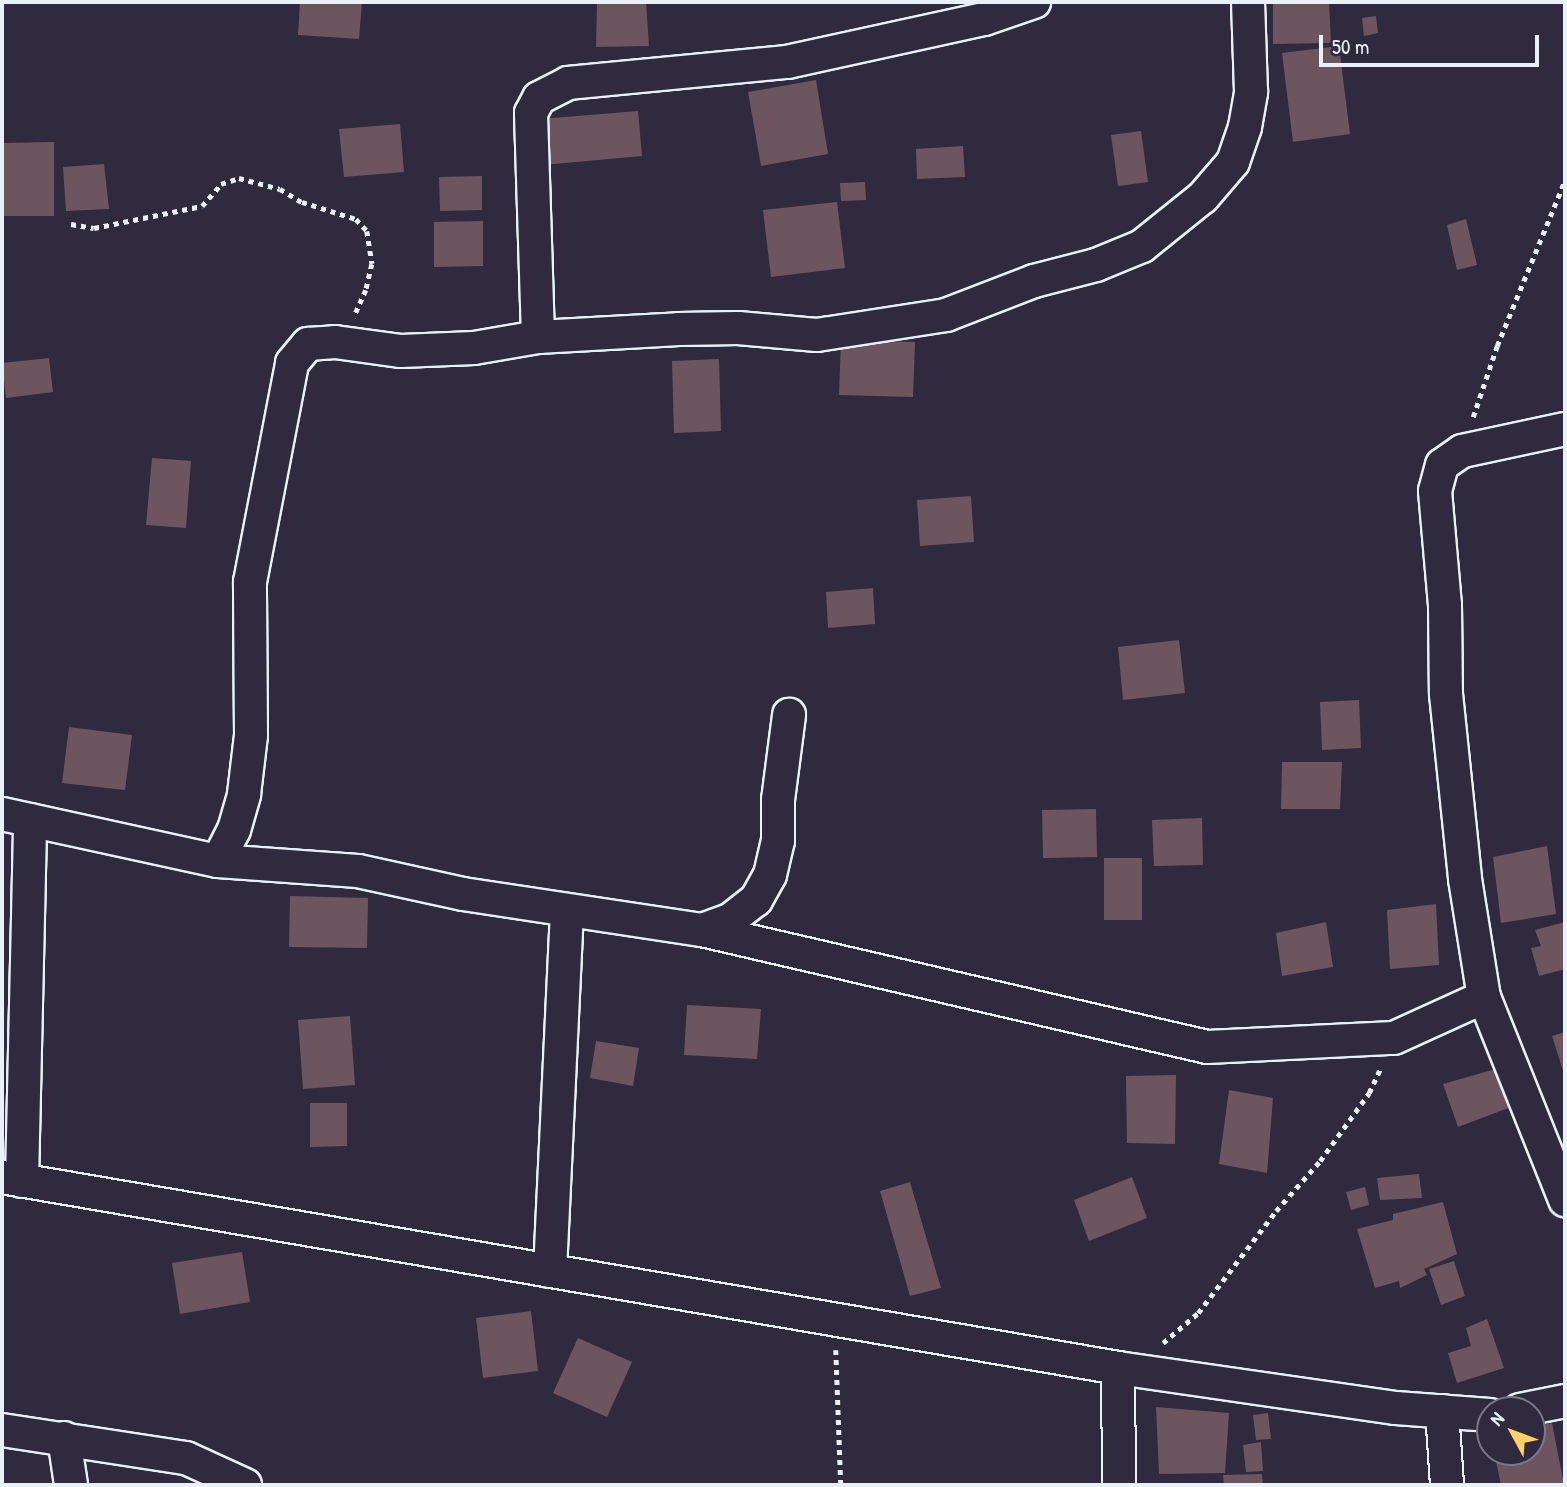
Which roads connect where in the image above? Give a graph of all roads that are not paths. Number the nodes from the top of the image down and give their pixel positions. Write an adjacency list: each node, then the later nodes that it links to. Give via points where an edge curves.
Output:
1 (1034, 2): 3 (street, via 984,19 787,62 568,83 539,98 531,113)
2 (1248, 2): 3 (street, via 1251,92 1233,162 1202,197 1142,246 946,315 817,335 738,328)
3 (538, 337): 7 (street, via 474,348 401,351 335,342 308,344 292,363 250,582 251,735 244,794 234,830)
4 (1565, 429): 10 (street, via 1462,451 1442,465 1435,491 1445,605 1446,694 1465,879)
5 (789, 715): 9 (street, via 778,800 778,841 770,875 756,900 730,920)
6 (16, 817): 7 (street); 11 (street)
7 (218, 861): 8 (street, via 358,871)
8 (567, 911): 9 (street); 13 (street)
9 (702, 930): 10 (street, via 1207,1047 1394,1038)
10 (1484, 997): 12 (street)
11 (12, 1179): 13 (street)
12 (1565, 1200)
13 (550, 1271): 14 (street)
14 (1128, 1368): 17 (street); 23 (street)
15 (1565, 1401): 16 (street)
16 (1546, 1405)
17 (1443, 1411): 18 (street); 24 (street)
18 (1476, 1414)
19 (2, 1430): 20 (street)
20 (64, 1438): 21 (street); 22 (street, via 186,1458)
21 (71, 1485)
22 (245, 1485)
23 (1119, 1485)
24 (1447, 1485)

